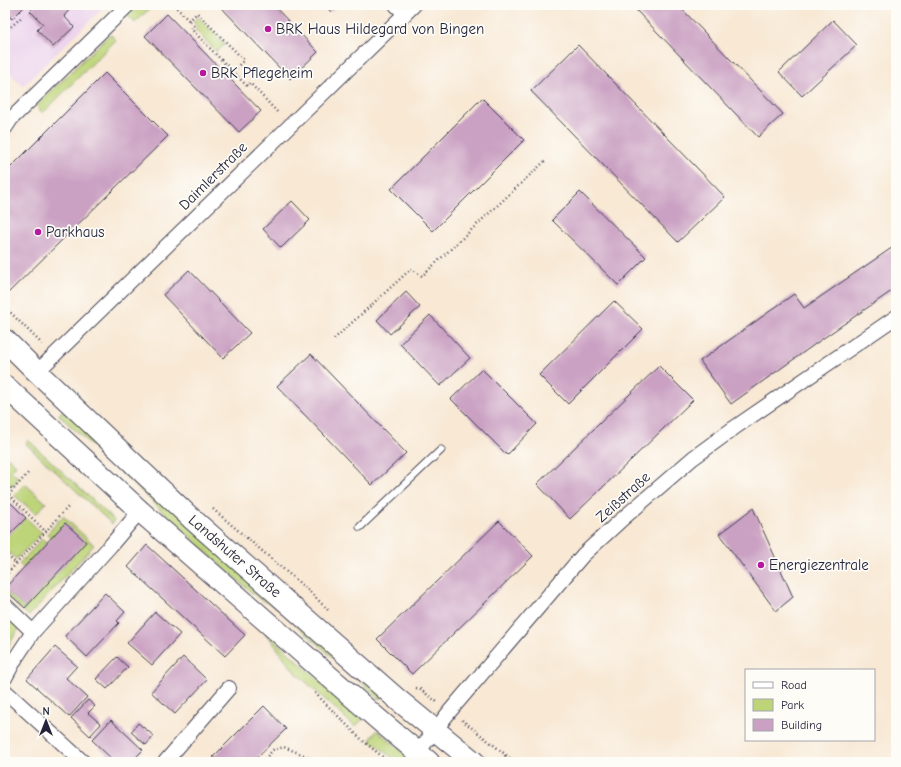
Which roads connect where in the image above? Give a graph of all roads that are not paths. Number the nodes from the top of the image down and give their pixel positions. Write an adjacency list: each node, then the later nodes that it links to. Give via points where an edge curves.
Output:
1 (128, 5): 3 (street, via 11,119)
2 (405, 8): 6 (street, Daimlerstraße)
3 (5, 128)
4 (896, 317): 16 (street, Zeißstraße, via 693,458 620,521 584,555)
5 (5, 340): 6 (main road, Landshuter Straße)
6 (37, 372): 16 (main road, Landshuter Straße, via 191,518)
7 (5, 386): 9 (main road, Landshuter Straße)
8 (441, 450): 10 (lane)
9 (140, 510): 12 (street); 17 (main road, Landshuter Straße)
10 (360, 527)
11 (5, 605): 12 (street)
12 (33, 632): 13 (street)
13 (5, 678)
14 (229, 688): 19 (street)
15 (5, 691): 18 (street)
16 (435, 731): 17 (street, Zeißstraße); 20 (main road, Landshuter Straße)
17 (424, 757)
18 (83, 762)
19 (165, 762)
20 (474, 762)

